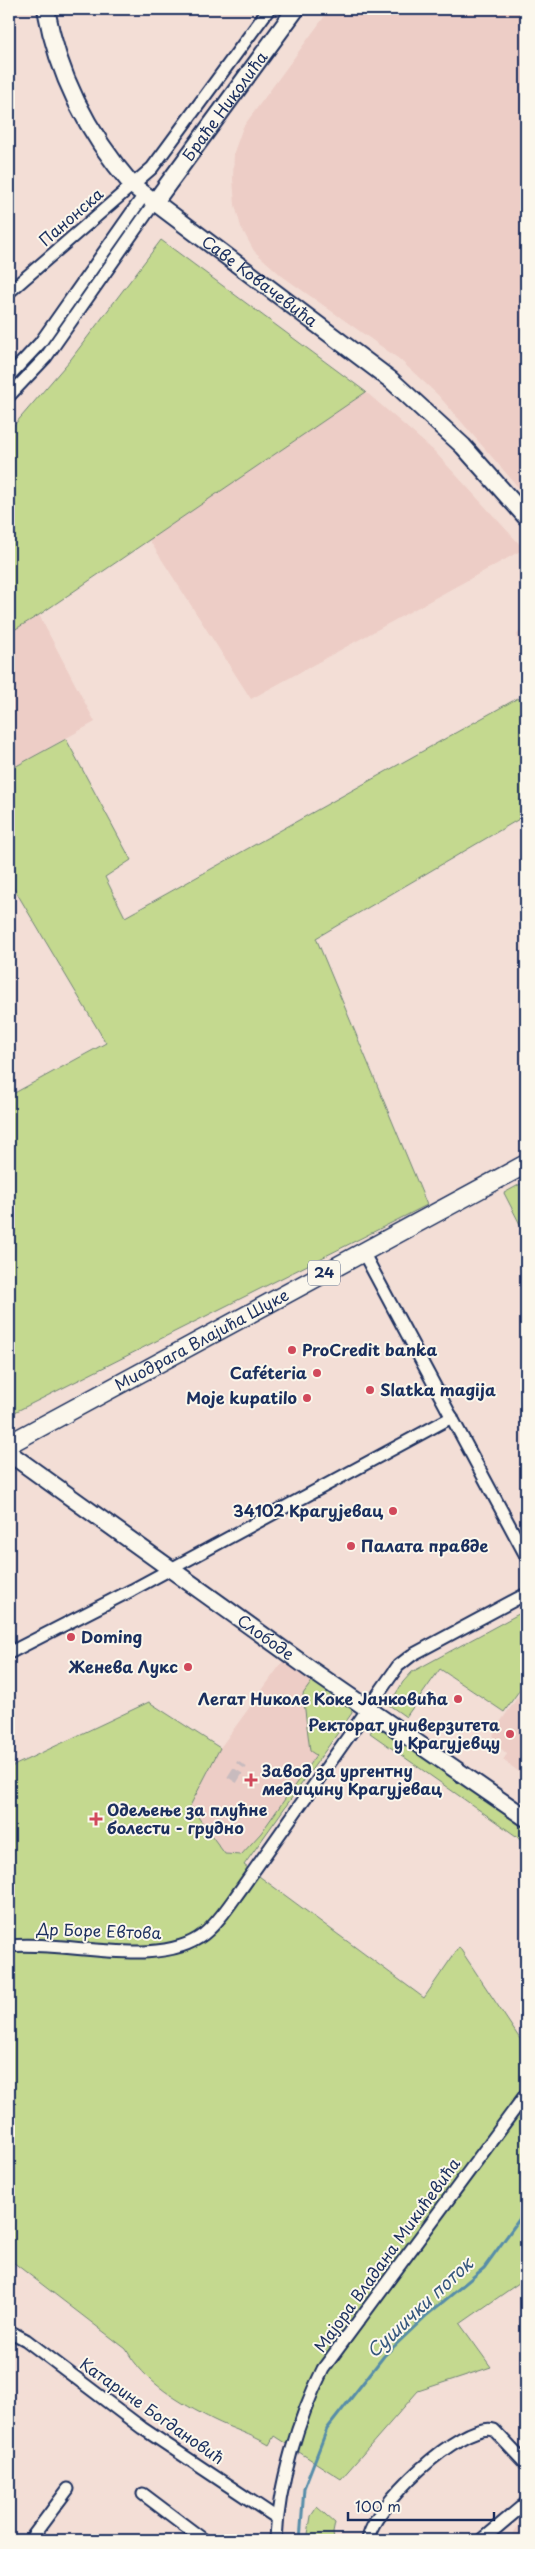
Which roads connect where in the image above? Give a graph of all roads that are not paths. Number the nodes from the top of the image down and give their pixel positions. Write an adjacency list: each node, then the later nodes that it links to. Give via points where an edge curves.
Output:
1 (46, 9): 5 (street, Саве Ковачевића, via 56,56 82,114 100,145)
2 (269, 9): 5 (street, via 152,168)
3 (284, 9): 5 (street, Браће Николића)
4 (296, 9): 5 (street, Браће Николића)
5 (143, 194): 6 (street, Панонска); 7 (street, via 40,343); 8 (street, via 46,357); 9 (street, Саве Ковачевића, via 391,380 463,446)
6 (9, 292)
7 (9, 376)
8 (9, 396)
9 (526, 516)
10 (526, 1164): 11 (main road, Миодрага Влајића Шуке / 24)
11 (363, 1252): 12 (street); 13 (main road, Миодрага Влајића Шуке / 24)
12 (452, 1417): 15 (street); 16 (street)
13 (9, 1444)
14 (9, 1454): 16 (street, Слободе)
15 (526, 1556)
16 (169, 1569): 18 (street); 19 (street, Слободе)
17 (526, 1594): 19 (street, Др Боре Евтова, via 404,1660)
18 (9, 1653)
19 (368, 1708): 20 (street, Слободе); 21 (street, Др Боре Евтова, via 225,1911 204,1935 182,1947 156,1952 49,1944)
20 (526, 1818)
21 (9, 1946)
22 (526, 2094): 28 (street, Мајора Владана Микићевића, via 323,2369 304,2409)
23 (9, 2331): 28 (street, Катарине Богдановић, via 26,2340 142,2428)
24 (526, 2464): 32 (street, via 494,2430 479,2430 427,2461 378,2516)
25 (68, 2489): 29 (street)
26 (143, 2494): 30 (street)
27 (526, 2503): 33 (street)
28 (277, 2518): 31 (street, Мајора Владана Микићевића)
29 (30, 2540)
30 (204, 2540)
31 (276, 2540)
32 (368, 2540)
33 (482, 2540)

